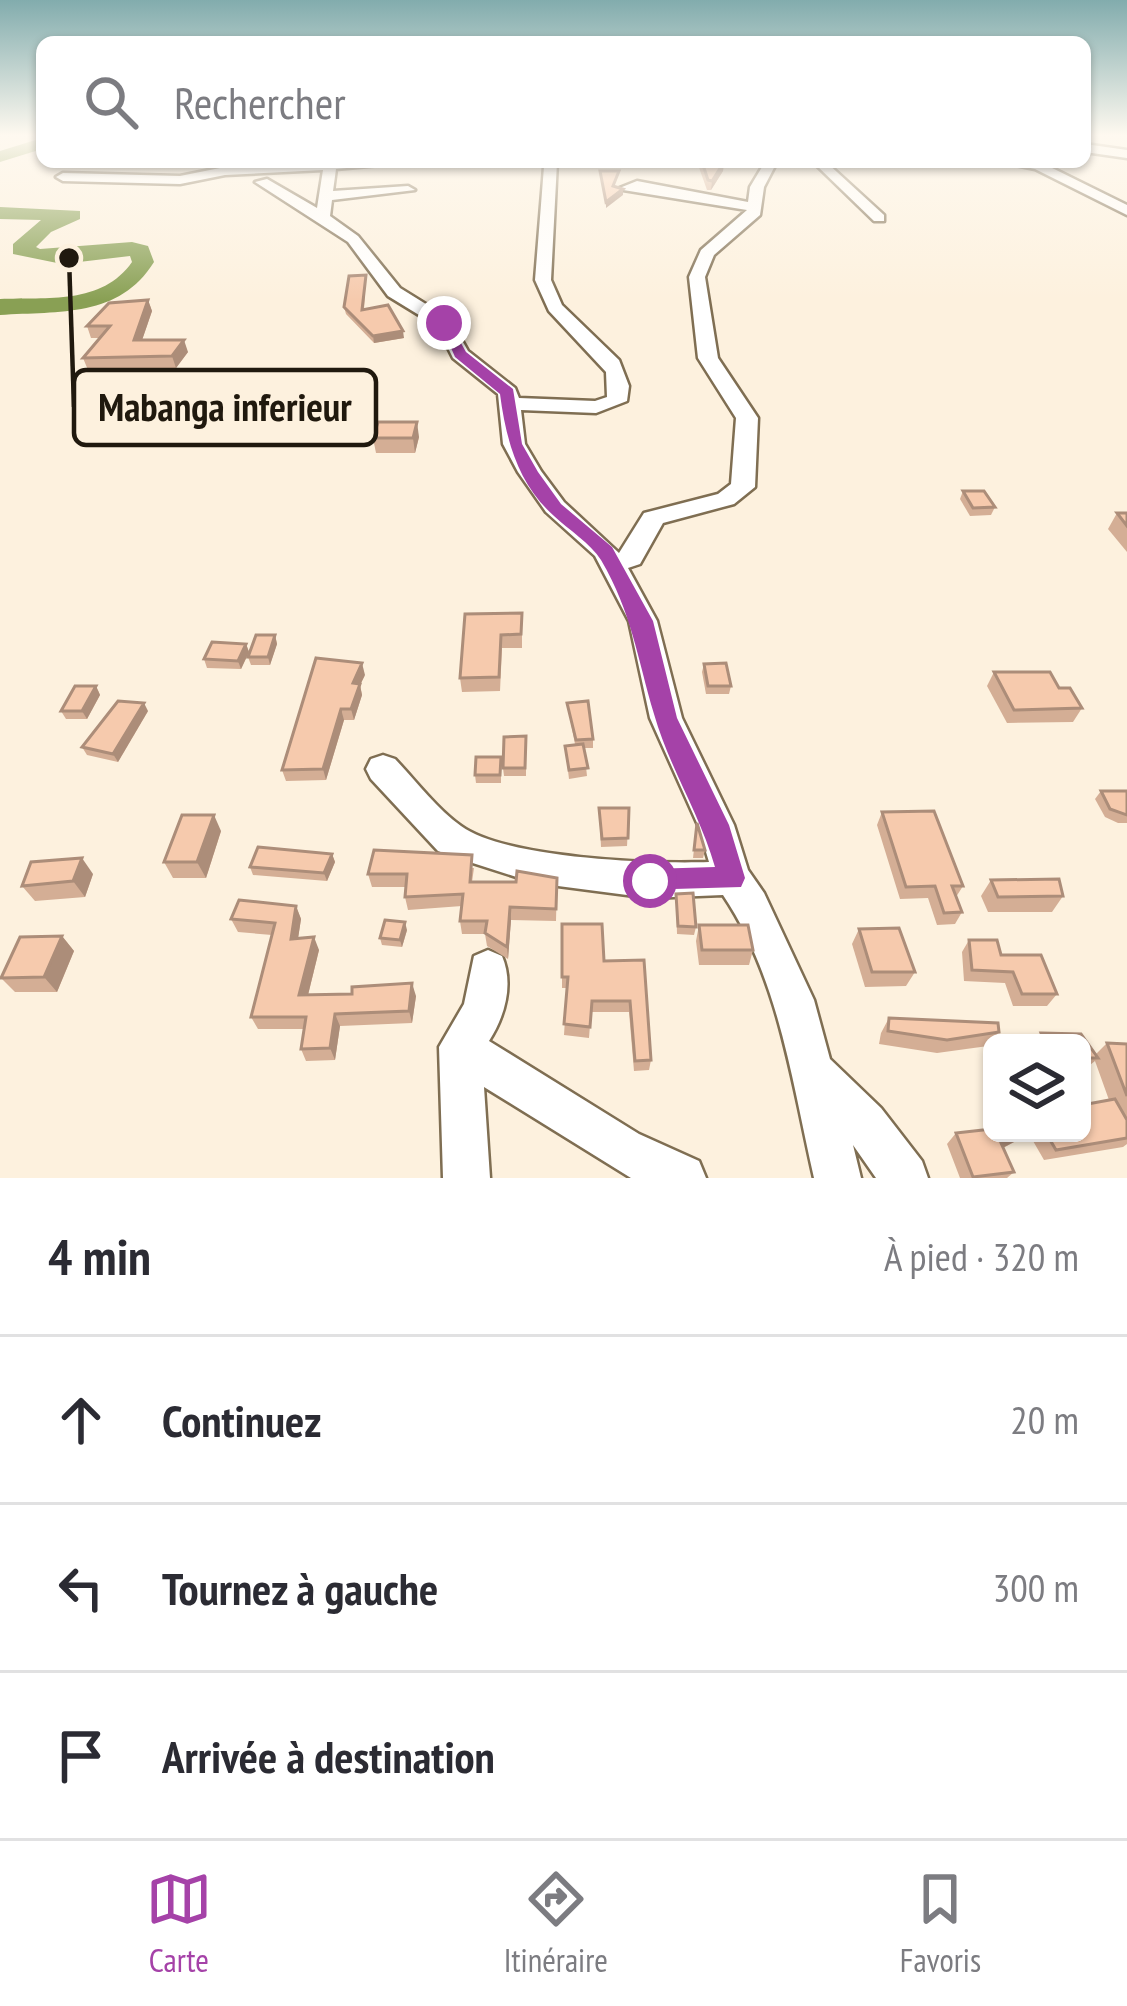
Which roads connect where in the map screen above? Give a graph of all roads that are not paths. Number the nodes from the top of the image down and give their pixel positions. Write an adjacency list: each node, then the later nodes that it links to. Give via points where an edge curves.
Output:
1 (283, 190): 9 (street)
2 (326, 190): 9 (street)
3 (408, 190): 9 (street)
4 (550, 190): 13 (street, via 538,243 553,305 616,366 620,389 617,400 596,407)
5 (664, 190): 10 (street)
6 (758, 190): 10 (street)
7 (850, 190): 12 (street)
8 (1085, 190): 11 (street)
9 (324, 206): 13 (street, via 394,292 444,323 460,354)
10 (755, 207): 14 (street, via 706,253 697,277 708,358 746,418 743,487 653,518 631,558)
11 (1127, 211)
12 (880, 218)
13 (513, 404): 14 (street, via 514,444 530,472 554,508)
14 (614, 564): 16 (street, via 643,621 666,718)
15 (382, 769): 16 (street, via 451,840 535,867 650,881)
16 (732, 878): 19 (street, via 794,1000)
17 (488, 970): 18 (street, via 484,1011)
18 (460, 1047): 20 (street); 21 (street)
19 (811, 1070): 22 (street); 23 (street)
20 (467, 1178)
21 (682, 1178)
22 (838, 1178)
23 (905, 1178)

